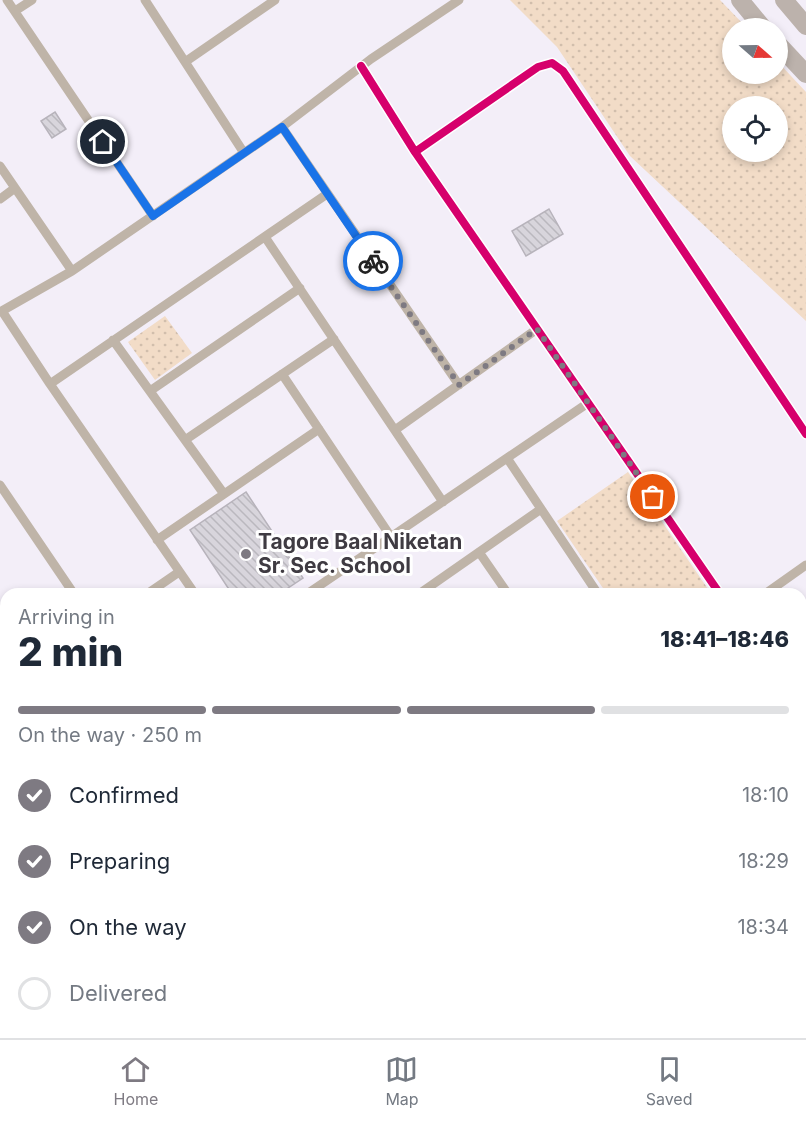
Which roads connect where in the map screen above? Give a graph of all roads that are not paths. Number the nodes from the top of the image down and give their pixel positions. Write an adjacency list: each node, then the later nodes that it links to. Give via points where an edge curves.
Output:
1 (7, 0): 8 (street)
2 (32, 0): 8 (street)
3 (145, 0): 12 (street)
4 (459, 0): 13 (street)
5 (740, 0): 9 (highway)
6 (784, 0): 10 (highway)
7 (271, 1): 12 (street)
8 (15, 11): 22 (street)
9 (755, 18)
10 (806, 26)
11 (788, 55): 14 (highway)
12 (185, 62): 17 (street)
13 (361, 66): 15 (street); 16 (street)
14 (806, 74)
15 (282, 127): 17 (street); 20 (street)
16 (415, 152): 27 (street); 37 (street, via 538,67 552,63 563,71)
17 (244, 153): 22 (street)
18 (0, 166): 19 (street)
19 (15, 188): 21 (street); 24 (street)
20 (327, 194): 23 (street); 32 (street)
21 (0, 199)
22 (153, 216): 24 (street)
23 (265, 237): 25 (street); 29 (street)
24 (72, 271): 26 (street)
25 (300, 288): 28 (street); 33 (street)
26 (1, 311): 31 (street)
27 (537, 329): 32 (street); 34 (street)
28 (334, 339): 30 (street); 36 (street)
29 (113, 340): 31 (street); 33 (street)
30 (282, 374): 35 (street); 38 (street)
31 (50, 384): 45 (street)
32 (459, 385): 36 (street)
33 (150, 391): 38 (street)
34 (588, 403): 39 (street); 56 (street)
35 (319, 429): 41 (street); 44 (street)
36 (395, 430): 42 (street)
37 (806, 434)
38 (185, 440): 41 (street)
39 (507, 458): 42 (street); 43 (street)
40 (0, 485): 49 (street)
41 (224, 494): 45 (street)
42 (443, 502): 44 (street)
43 (541, 509): 46 (street); 55 (street)
44 (391, 537): 52 (street)
45 (157, 540): 48 (street)
46 (479, 552): 53 (street); 54 (street)
47 (806, 565): 57 (street)
48 (179, 572): 50 (street); 51 (street)
49 (70, 588)
50 (156, 588)
51 (191, 588)
52 (317, 588)
53 (428, 588)
54 (504, 588)
55 (594, 588)
56 (713, 588)
57 (773, 588)

